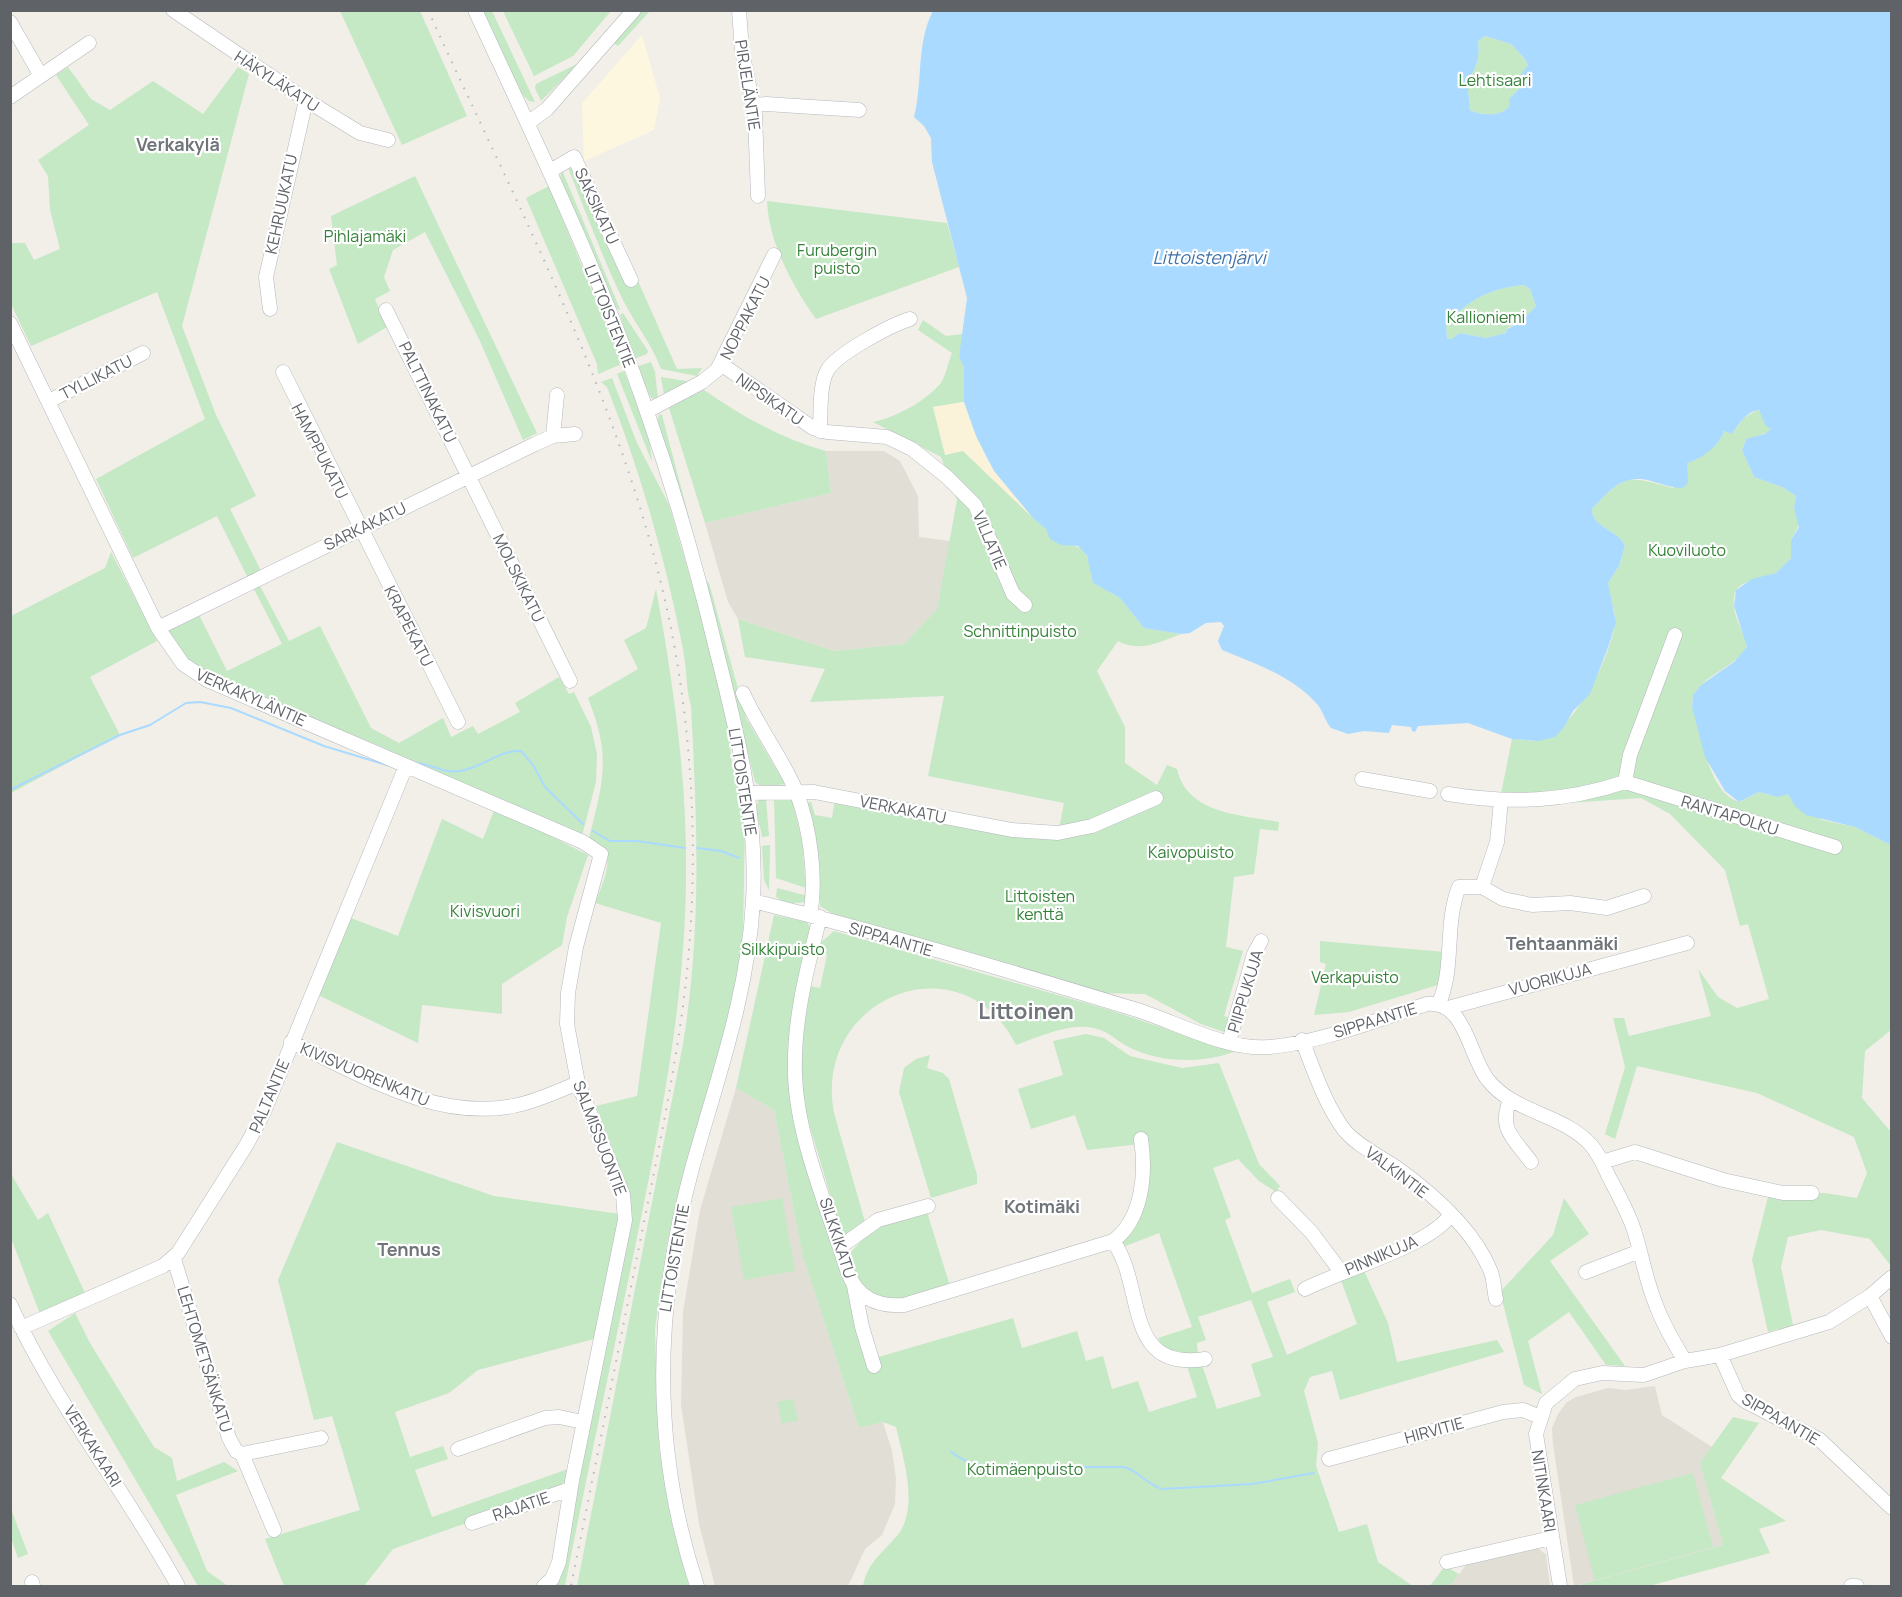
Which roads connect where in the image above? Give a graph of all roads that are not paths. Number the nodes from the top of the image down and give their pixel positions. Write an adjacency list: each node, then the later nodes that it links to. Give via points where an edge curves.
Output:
1 (173, 10): 9 (street, HÄKYLÄKATU)
2 (475, 10): 12 (street, LITTOISTENTIE)
3 (634, 10): 12 (street, via 547,109)
4 (739, 10): 10 (street, PIRJELÄNTIE, via 742,51)
5 (10, 22): 7 (street)
6 (89, 43): 7 (street)
7 (41, 76): 8 (street)
8 (10, 96)
9 (306, 100): 13 (street, HÄKYLÄKATU, via 360,133); 18 (street, KEHRUUKATU, via 266,277)
10 (753, 105): 11 (street); 15 (street, PIRJELÄNTIE)
11 (859, 110)
12 (528, 123): 14 (street, LITTOISTENTIE)
13 (387, 140)
14 (550, 171): 17 (street, SAKSIKATU, via 574,157); 27 (street, LITTOISTENTIE)
15 (758, 196)
16 (774, 255): 23 (street, NOPPAKATU)
17 (631, 280)
18 (270, 309)
19 (386, 310): 32 (street, PALTTINAKATU)
20 (910, 319): 28 (street, via 881,331 829,367 824,381)
21 (10, 324): 26 (street, VERKAKYLÄNTIE)
22 (143, 353): 26 (street, TYLLIKATU)
23 (721, 364): 27 (street, NOPPAKATU, via 707,379); 28 (street, NIPSIKATU)
24 (283, 372): 33 (street, HAMPPUKATU)
25 (557, 395): 30 (street)
26 (49, 401): 35 (street, VERKAKYLÄNTIE)
27 (647, 411): 45 (street, LITTOISTENTIE, via 699,577 735,723)
28 (820, 431): 31 (street, NIPSIKATU, via 887,437)
29 (575, 434): 30 (street, SARKAKATU)
30 (553, 435): 32 (street, SARKAKATU)
31 (921, 457): 34 (street, VILLATIE, via 975,505 1013,594)
32 (469, 476): 33 (street, SARKAKATU); 37 (street, MOLSKIKATU)
33 (360, 529): 35 (street, SARKAKATU); 39 (street, KRAPEKATU)
34 (1025, 605)
35 (158, 628): 40 (street, VERKAKYLÄNTIE, via 177,657 199,676)
36 (1675, 635): 42 (street, via 1630,755)
37 (570, 681)
38 (743, 693): 44 (street, SILKKIKATU)
39 (458, 722)
40 (406, 766): 50 (street, VERKAKYLÄNTIE, via 593,846); 59 (street, PALTANTIE)
41 (1362, 779): 43 (street)
42 (1625, 782): 48 (street, via 1566,798); 49 (street, RANTAPOLKU)
43 (1430, 791)
44 (796, 792): 45 (street, VERKAKATU); 47 (street, VERKAKATU, via 814,792 1012,830 1058,832 1092,826); 54 (street, SILKKIKATU, via 813,865)
45 (747, 794): 53 (street, LITTOISTENTIE, via 753,838)
46 (1448, 794): 48 (street)
47 (1156, 798)
48 (1501, 801): 51 (street, via 1497,842)
49 (1835, 847)
50 (602, 856): 61 (street, SALMISSUONTIE, via 580,926 568,993 568,1038)
51 (1482, 887): 52 (street, via 1503,899 1532,905 1570,903 1607,908); 57 (street, via 1459,887 1455,897)
52 (1644, 896)
53 (753, 901): 54 (street, SIPPAANTIE); 102 (street, LITTOISTENTIE, via 734,1029 681,1209 663,1325 665,1449)
54 (815, 916): 60 (street, SIPPAANTIE, via 1136,1010); 71 (street, SILKKIKATU, via 800,1008 795,1076 805,1133)
55 (1261, 941): 60 (street, PIIPPUKUJA)
56 (1687, 943): 57 (street, VUORIKUJA)
57 (1443, 1006): 58 (street, SIPPAANTIE, via 1427,1004); 62 (street, via 1462,1028 1484,1076)
58 (1302, 1040): 60 (street, SIPPAANTIE, via 1268,1048); 69 (street, VALKINTIE, via 1329,1105 1346,1131)
59 (291, 1042): 61 (street, KIVISVUORENKATU, via 400,1092 444,1106 516,1106); 73 (street, PALTANTIE, via 255,1130)
60 (1229, 1042)
61 (579, 1083): 89 (street, SALMISSUONTIE, via 620,1187 625,1211 622,1245)
62 (1510, 1100): 64 (street, via 1503,1117); 65 (street, via 1573,1131 1591,1145)
63 (1141, 1139): 70 (street, via 1136,1209 1124,1232)
64 (1531, 1161)
65 (1602, 1162): 66 (street, via 1635,1152 1723,1180 1783,1193); 72 (street, via 1630,1219)
66 (1812, 1193)
67 (1278, 1198): 74 (street, via 1312,1233)
68 (928, 1206): 71 (street, via 879,1220)
69 (1451, 1214): 74 (street, PINNIKUJA, via 1437,1229); 80 (street, VALKINTIE, via 1471,1236 1491,1272)
70 (1113, 1241): 77 (street, SILKKIKATU, via 904,1305 874,1302); 85 (street, via 1150,1343 1163,1355 1178,1361)
71 (840, 1247): 77 (street, SILKKIKATU)
72 (1640, 1251): 75 (street); 86 (street, via 1656,1305)
73 (174, 1259): 82 (street); 92 (street, LEHTOMETSÄNKATU, via 229,1438)
74 (1341, 1272): 78 (street, PINNIKUJA)
75 (1586, 1272)
76 (1892, 1277): 79 (street)
77 (854, 1286): 87 (street)
78 (1305, 1289)
79 (1870, 1296): 83 (street); 84 (street, via 1829,1322)
80 (1496, 1299)
81 (10, 1304): 82 (street, VERKAKAARI)
82 (21, 1329): 100 (street, VERKAKAARI)
83 (1892, 1337)
84 (1720, 1356): 86 (street); 95 (street, SIPPAANTIE, via 1732,1385 1745,1401 1820,1440)
85 (1205, 1359)
86 (1685, 1361): 88 (street, via 1644,1375 1602,1373 1575,1379 1546,1403)
87 (874, 1366)
88 (1540, 1417): 93 (street, HIRVITIE, via 1523,1410 1503,1412); 98 (street, NITINKAARI, via 1537,1454)
89 (583, 1422): 91 (street, via 545,1418); 94 (street, SALMISSUONTIE)
90 (321, 1438): 92 (street)
91 (458, 1449)
92 (242, 1454): 97 (street, LEHTOMETSÄNKATU)
93 (1329, 1459)
94 (570, 1489): 96 (street, RAJATIE); 101 (street, SALMISSUONTIE, via 559,1562)
95 (1892, 1508)
96 (472, 1523)
97 (274, 1530)
98 (1551, 1538): 99 (street); 103 (street, NITINKAARI)
99 (1447, 1562)
100 (178, 1587)
101 (544, 1587)
102 (697, 1587)
103 (1560, 1587)

